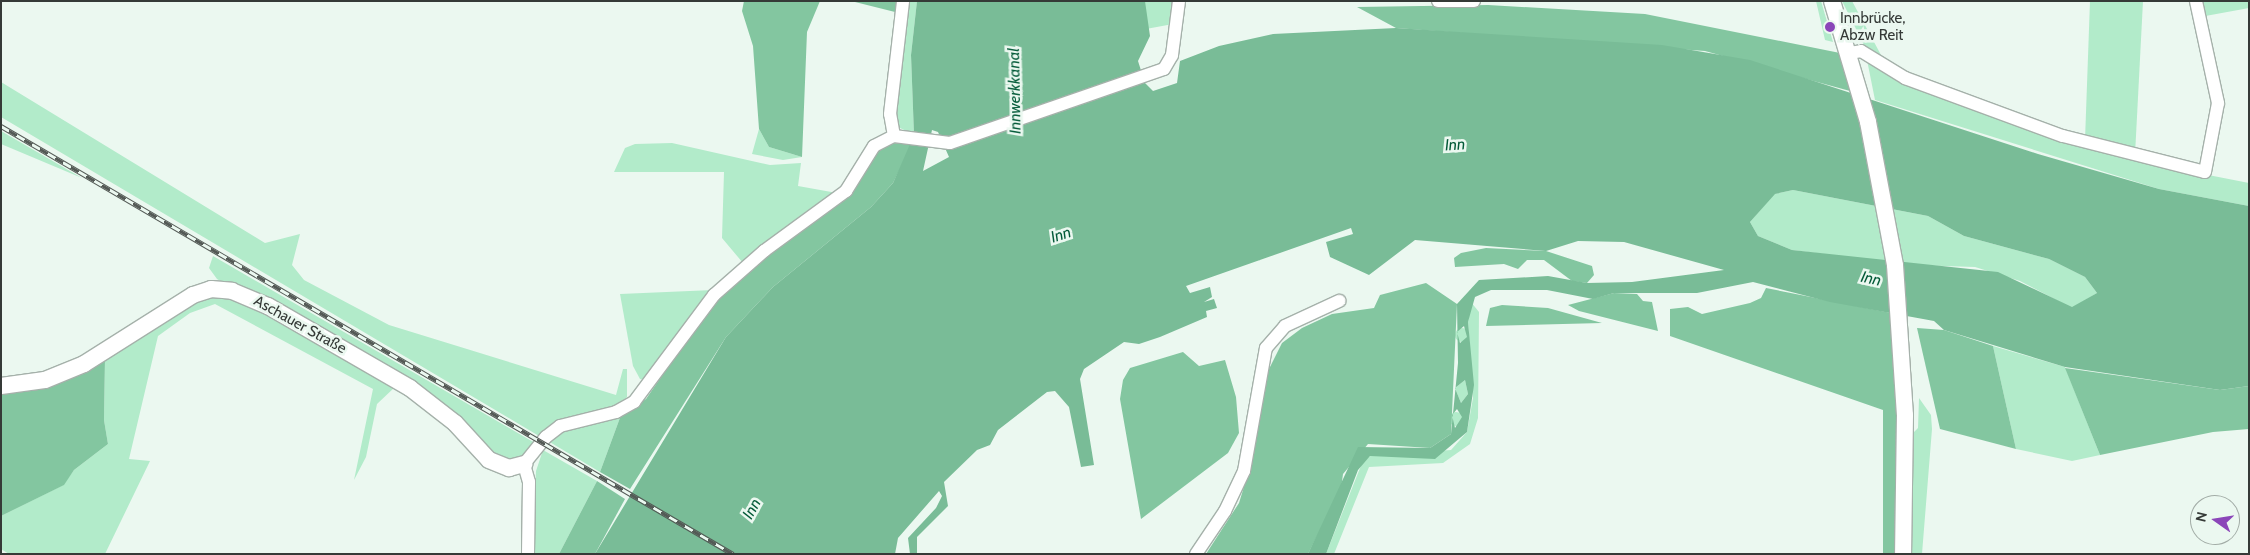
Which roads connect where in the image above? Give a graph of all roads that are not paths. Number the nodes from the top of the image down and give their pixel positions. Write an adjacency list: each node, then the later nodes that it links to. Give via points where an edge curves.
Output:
1 (902, 1): 8 (street, via 890,114)
2 (1179, 1): 8 (street, via 1170,61 1147,76 950,143)
3 (1438, 1): 4 (street)
4 (1474, 1)
5 (1832, 1): 7 (street)
6 (2196, 1): 7 (street, via 2218,103 2204,172 2063,136 1905,78 1861,51)
7 (1850, 53): 14 (street, via 1890,235 1905,415)
8 (894, 136): 11 (street, via 868,152 846,191 764,251 714,296 652,384 634,402 616,412 555,428)
9 (1339, 301): 13 (street, via 1285,326 1266,348 1244,471 1225,511)
10 (1, 386): 11 (street, Aschauer Straße, via 45,380 84,364 201,291 232,291 268,306 410,388 440,410 494,463 510,468)
11 (524, 464): 12 (street, via 529,482)
12 (528, 554)
13 (1196, 554)
14 (1903, 554)

